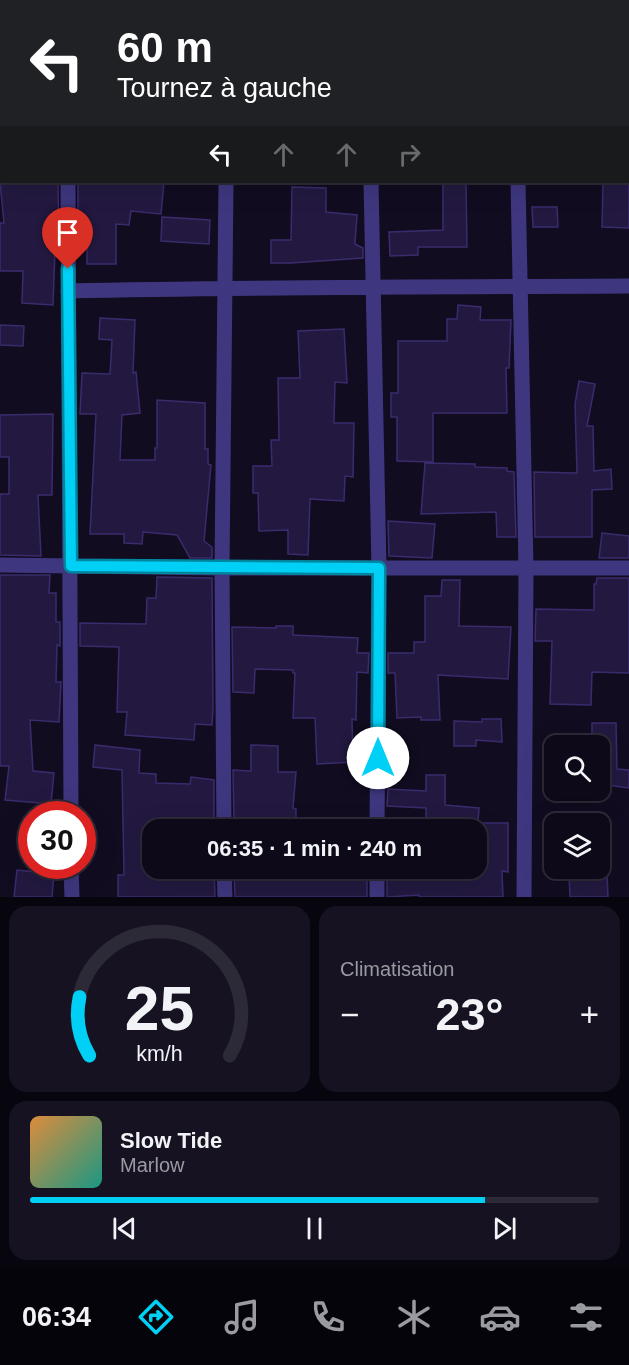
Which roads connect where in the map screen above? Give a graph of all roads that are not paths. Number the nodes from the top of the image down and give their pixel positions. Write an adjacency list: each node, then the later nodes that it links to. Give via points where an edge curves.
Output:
1 (69, 183): 9 (street)
2 (226, 183): 7 (street)
3 (370, 183): 8 (street)
4 (518, 183): 6 (street)
5 (629, 286): 6 (street)
6 (520, 287): 8 (street); 14 (street)
7 (224, 288): 8 (street); 9 (street); 12 (street)
8 (372, 288): 13 (street)
9 (68, 291): 11 (street)
10 (0, 565): 11 (street)
11 (71, 566): 12 (street); 16 (street)
12 (222, 568): 13 (street); 17 (street)
13 (379, 568): 14 (street); 18 (street)
14 (526, 568): 15 (street); 25 (street)
15 (629, 568)
16 (71, 801)
17 (224, 819)
18 (377, 819)
19 (71, 879): 22 (street)
20 (224, 879): 23 (street)
21 (377, 879): 24 (street)
22 (72, 897)
23 (225, 897)
24 (377, 897)
25 (524, 897)

